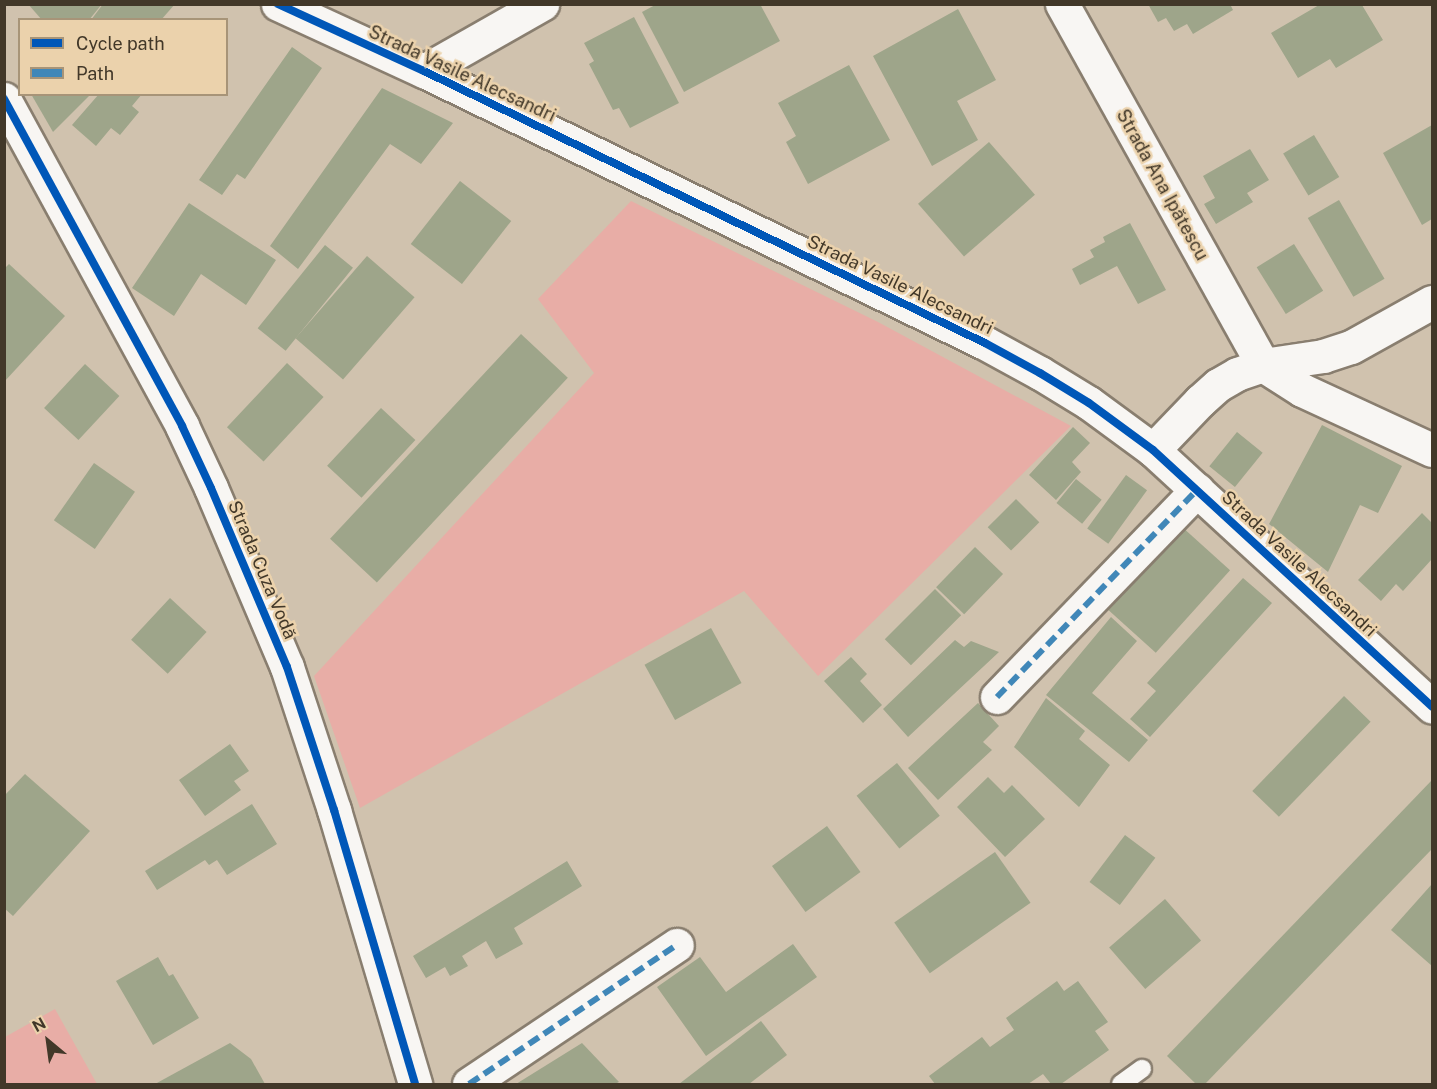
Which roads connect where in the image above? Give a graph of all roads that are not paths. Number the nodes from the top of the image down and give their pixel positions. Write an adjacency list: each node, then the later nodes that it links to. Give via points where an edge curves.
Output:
1 (278, 4): 4 (street, Strada Vasile Alecsandri)
2 (542, 4): 4 (street)
3 (1062, 4): 7 (street, Strada Ana Ipătescu)
4 (424, 71): 8 (street, Strada Vasile Alecsandri, via 985,343 1089,403)
5 (4, 99): 15 (street, Strada Cuza Vodă, via 182,426 287,667)
6 (1432, 303): 7 (street, via 1351,347 1296,362)
7 (1263, 365): 8 (street, via 1218,385); 9 (street, via 1302,390)
8 (1153, 450): 10 (street, Strada Vasile Alecsandri)
9 (1432, 450)
10 (1197, 490): 11 (street); 12 (street, Strada Vasile Alecsandri)
11 (997, 697)
12 (1432, 707)
13 (677, 945): 16 (street)
14 (1142, 1069): 17 (lane)
15 (415, 1084)
16 (469, 1084)
17 (1120, 1084)

